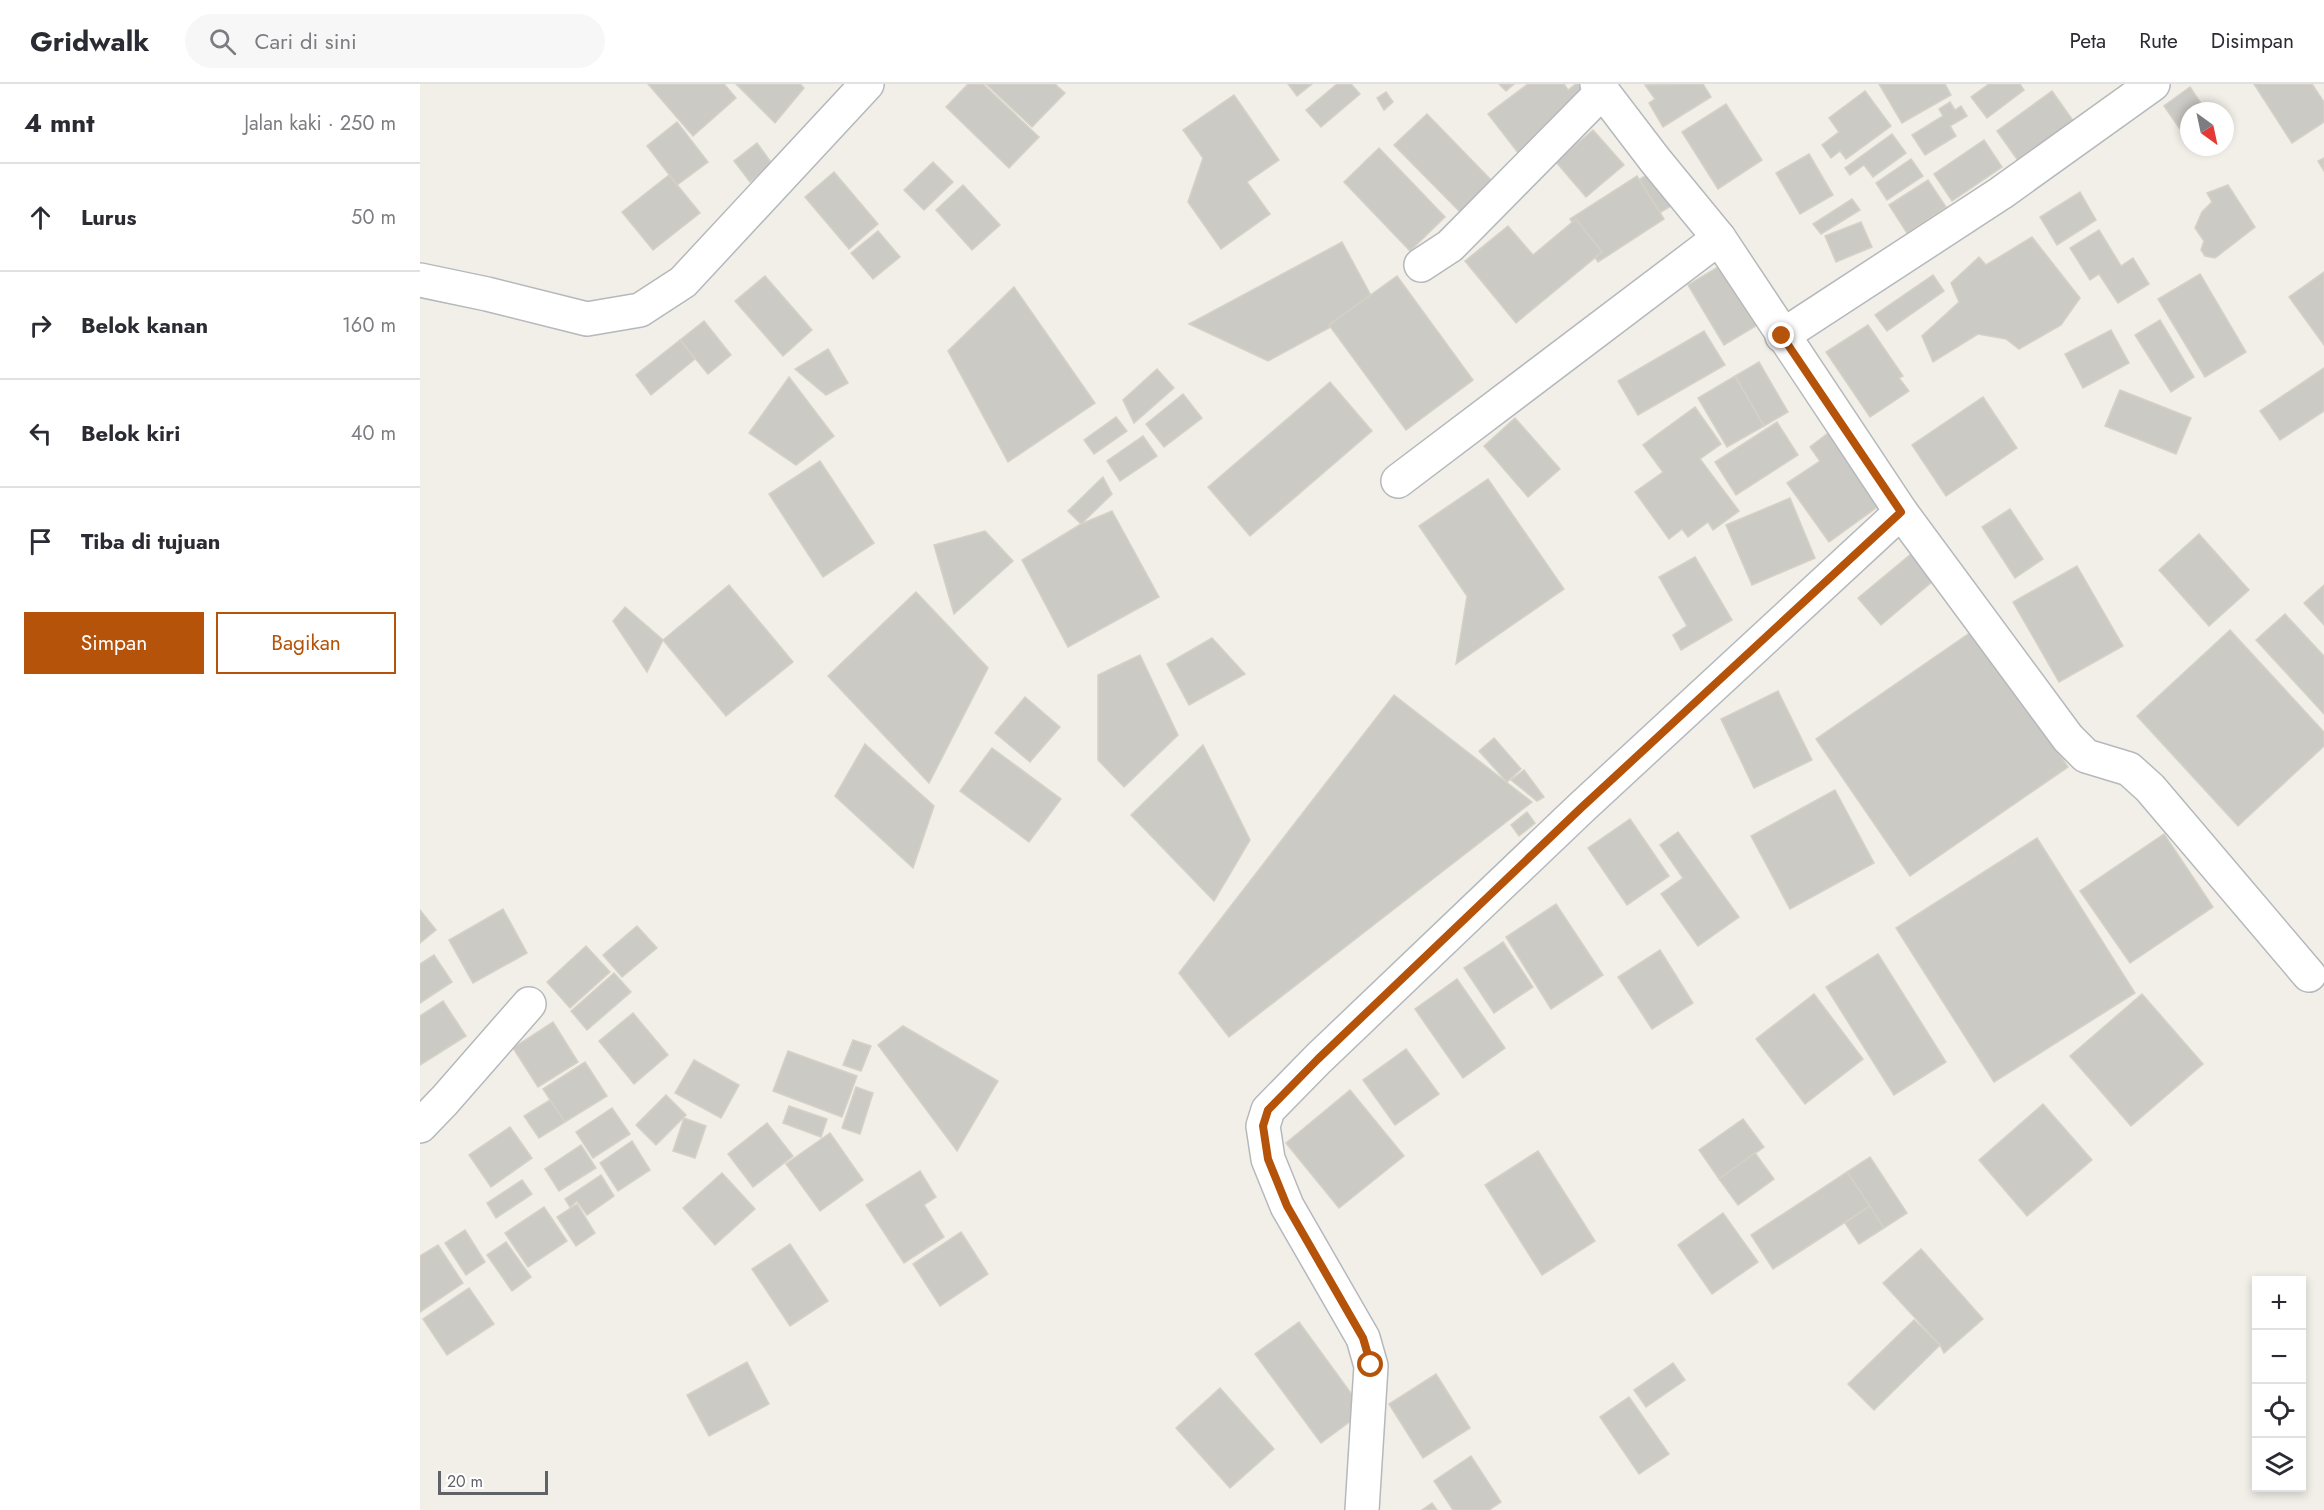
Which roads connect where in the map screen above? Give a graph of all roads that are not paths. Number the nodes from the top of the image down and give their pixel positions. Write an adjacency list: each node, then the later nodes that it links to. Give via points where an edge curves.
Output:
1 (867, 84): 6 (street, via 683,282 640,310 587,319)
2 (2153, 84): 7 (street, via 2001,194)
3 (1600, 87): 4 (street); 5 (street, via 1450,246)
4 (1719, 238): 7 (street); 8 (street)
5 (1421, 265)
6 (420, 280)
7 (1782, 336): 9 (street)
8 (1398, 481)
9 (1901, 512): 10 (street, via 2068,738 2085,756 2129,769 2150,788); 13 (street, via 1581,808 1268,1110 1263,1126 1268,1159 1287,1206 1363,1338 1371,1365)
10 (2309, 975)
11 (529, 1004): 12 (street)
12 (420, 1126)
13 (1362, 1510)

